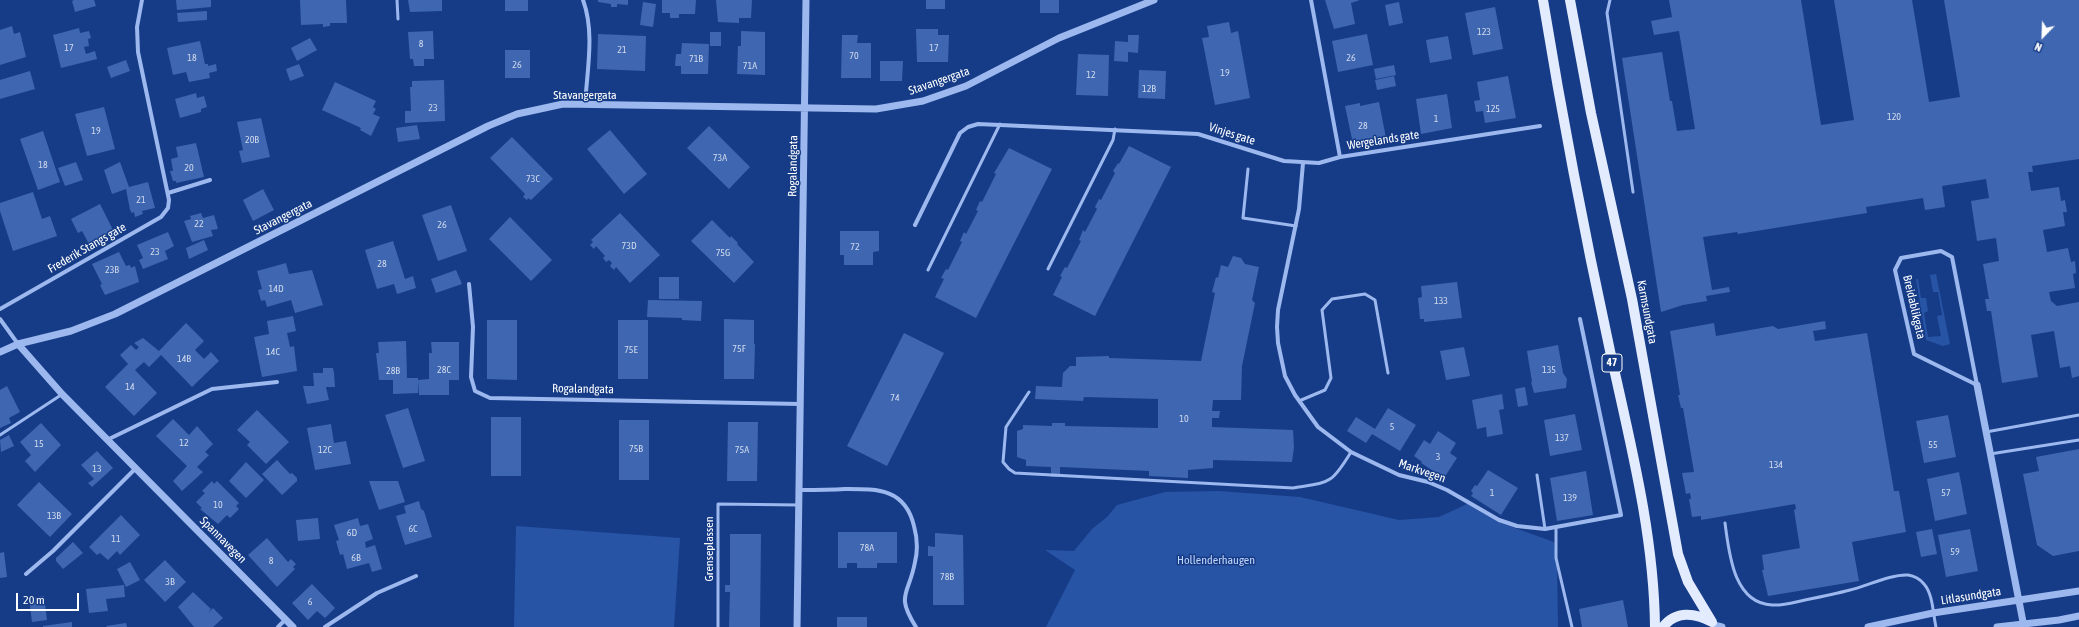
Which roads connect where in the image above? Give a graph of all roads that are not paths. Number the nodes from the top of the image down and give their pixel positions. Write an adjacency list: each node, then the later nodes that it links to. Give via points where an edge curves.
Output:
1 (142, 0): 21 (street, Frederik Stangs gate, via 137,27 138,52)
2 (397, 0): 10 (lane)
3 (583, 0): 11 (street, via 590,34)
4 (806, 0): 12 (street, Rogalandgata)
5 (1154, 0): 12 (street, Stavangergata, via 1059,38 966,86 923,101 876,109)
6 (1312, 0): 16 (street, Wergelands gate)
7 (1543, 0): 69 (main road, 47, via 1583,226 1648,538 1655,597)
8 (1570, 0): 60 (main road, Karmsundgata, via 1591,113 1632,299 1678,554 1688,582)
9 (1610, 0): 20 (lane, via 1607,13)
10 (398, 19)
11 (585, 105): 12 (street, Stavangergata); 30 (street, Stavangergata, via 563,104 540,108 488,126 115,314 72,331)
12 (805, 109): 38 (street, Rogalandgata)
13 (1000, 124): 15 (street, Vinjes gate); 22 (street, Vinjes gate, via 978,124 960,133); 25 (lane)
14 (1540, 126): 16 (street, Wergelands gate)
15 (1115, 129): 17 (street, Vinjes gate, via 1198,134 1265,155); 24 (lane, via 1113,140)
16 (1340, 157): 17 (street, Vinjes gate, via 1318,163)
17 (1303, 163): 23 (street, Markvegen)
18 (1248, 169): 23 (lane, via 1243,218)
19 (210, 180): 21 (street)
20 (1633, 192)
21 (168, 193): 27 (street, Frederik Stangs gate, via 168,208 161,217)
22 (915, 225)
23 (1296, 226): 37 (street, Markvegen, via 1278,310 1277,327 1285,376)
24 (1048, 269)
25 (928, 270)
26 (469, 284): 38 (street, Rogalandgata, via 473,327 470,377 475,391 490,398)
27 (0, 310)
28 (0, 319): 30 (street, Spannavegen)
29 (1580, 319): 51 (street, Markvegen, via 1621,516)
30 (18, 344): 31 (street, Stavangergata); 36 (street, Spannavegen)
31 (0, 352)
32 (1388, 373): 37 (lane, via 1375,300 1365,294 1332,299 1322,310 1331,378 1325,390)
33 (277, 382): 42 (street, via 212,389)
34 (1977, 385): 34 (street, Breidablikgata, via 1952,257 1941,251 1901,258 1894,270 1914,354); 40 (street, Breidablikgata)
35 (1029, 392): 44 (lane, via 1006,427 1003,462 1015,473 1293,488 1324,484 1334,478)
36 (62, 394): 41 (lane); 42 (street, Spannavegen)
37 (1298, 401): 44 (street, Markvegen, via 1318,427)
38 (800, 404): 48 (street, Rogalandgata)
39 (2079, 415): 40 (lane)
40 (1986, 432): 45 (street, Breidablikgata)
41 (0, 435)
42 (109, 440): 46 (street, Spannavegen)
43 (2079, 440): 45 (lane)
44 (1351, 452): 52 (street, Markvegen, via 1399,475 1447,490 1500,520 1517,526)
45 (1990, 454): 56 (street, Breidablikgata)
46 (137, 468): 53 (street, via 53,551); 59 (street, Spannavegen)
47 (1537, 475): 52 (lane)
48 (799, 490): 49 (street, Rogalandgata); 67 (street, via 873,489 886,491 902,501 911,512 917,537 916,561 904,600 905,611)
49 (799, 505): 65 (lane, Grenseplassen, via 718,504); 66 (street, Rogalandgata)
50 (1725, 523): 57 (lane, via 1734,573 1751,597 1762,603 1783,605 1850,590 1896,576 1909,575 1917,577 1929,592)
51 (1556, 528): 52 (street, Markvegen); 68 (lane, via 1556,558)
52 (1545, 529)
53 (26, 574)
54 (416, 576): 64 (street, via 377,593)
55 (2079, 591): 56 (street, Litlasundgata)
56 (2018, 600): 57 (street, Litlasundgata); 61 (street, Breidablikgata)
57 (1933, 613): 71 (street, Litlasundgata); 72 (lane)
58 (2079, 616): 61 (street)
59 (286, 619): 62 (street); 63 (street, Spannavegen)
60 (1716, 625): 70 (main road, via 1701,616 1689,614 1677,616)
61 (2023, 626): 73 (street)
62 (278, 627)
63 (293, 627)
64 (325, 627)
65 (718, 627)
66 (797, 627)
67 (916, 627)
68 (1572, 627)
69 (1655, 627)
70 (1664, 627)
71 (1868, 627)
72 (1936, 627)
73 (1997, 627)

